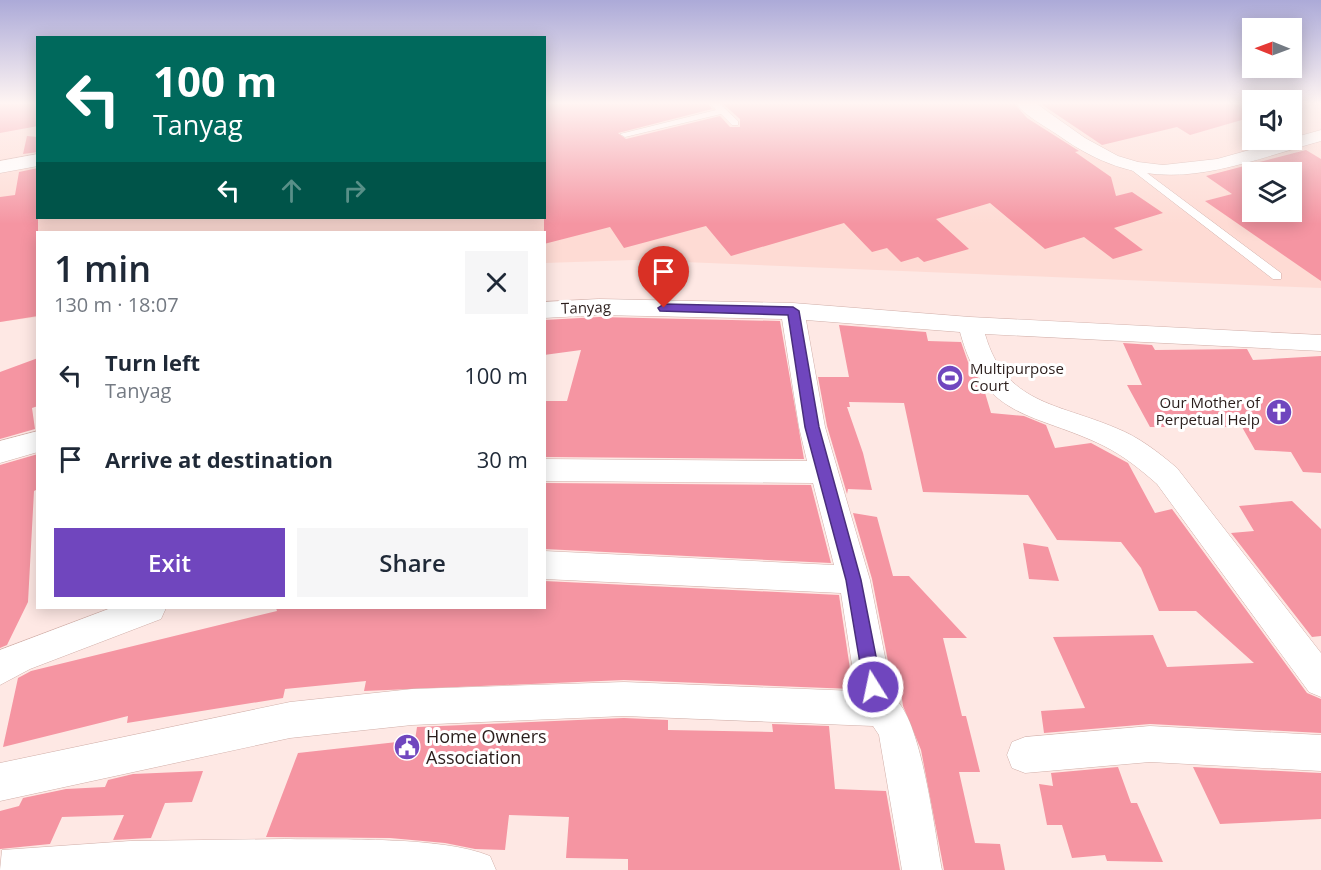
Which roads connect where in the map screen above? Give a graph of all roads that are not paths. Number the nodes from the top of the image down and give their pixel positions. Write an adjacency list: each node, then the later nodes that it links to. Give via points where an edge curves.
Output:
1 (1084, 143): 4 (street, via 1110,160)
2 (1293, 143): 4 (street, via 1201,168 1168,171)
3 (36, 160): 5 (street)
4 (1132, 166): 6 (lane)
5 (0, 168)
6 (1277, 276)
7 (546, 310): 8 (street, Tanyag, via 600,307)
8 (782, 311): 9 (street, Tanyag); 14 (street)
9 (970, 325): 10 (street, Tanyag); 19 (street, via 989,375 1015,401 1107,435 1138,452 1167,476)
10 (1321, 343)
11 (36, 442): 12 (street)
12 (0, 452)
13 (546, 470): 14 (street)
14 (824, 472): 16 (street)
15 (546, 565): 16 (street)
16 (854, 580): 20 (street)
17 (147, 609): 18 (street, via 19,657)
18 (0, 668)
19 (1321, 680)
20 (877, 709): 23 (street, via 624,699 412,707 290,720); 26 (street, via 889,716 897,733)
21 (1321, 753): 22 (street, via 1150,744)
22 (1025, 755)
23 (0, 782)
24 (2, 870): 25 (street, via 170,858 359,858)
25 (476, 870)
26 (922, 870)

